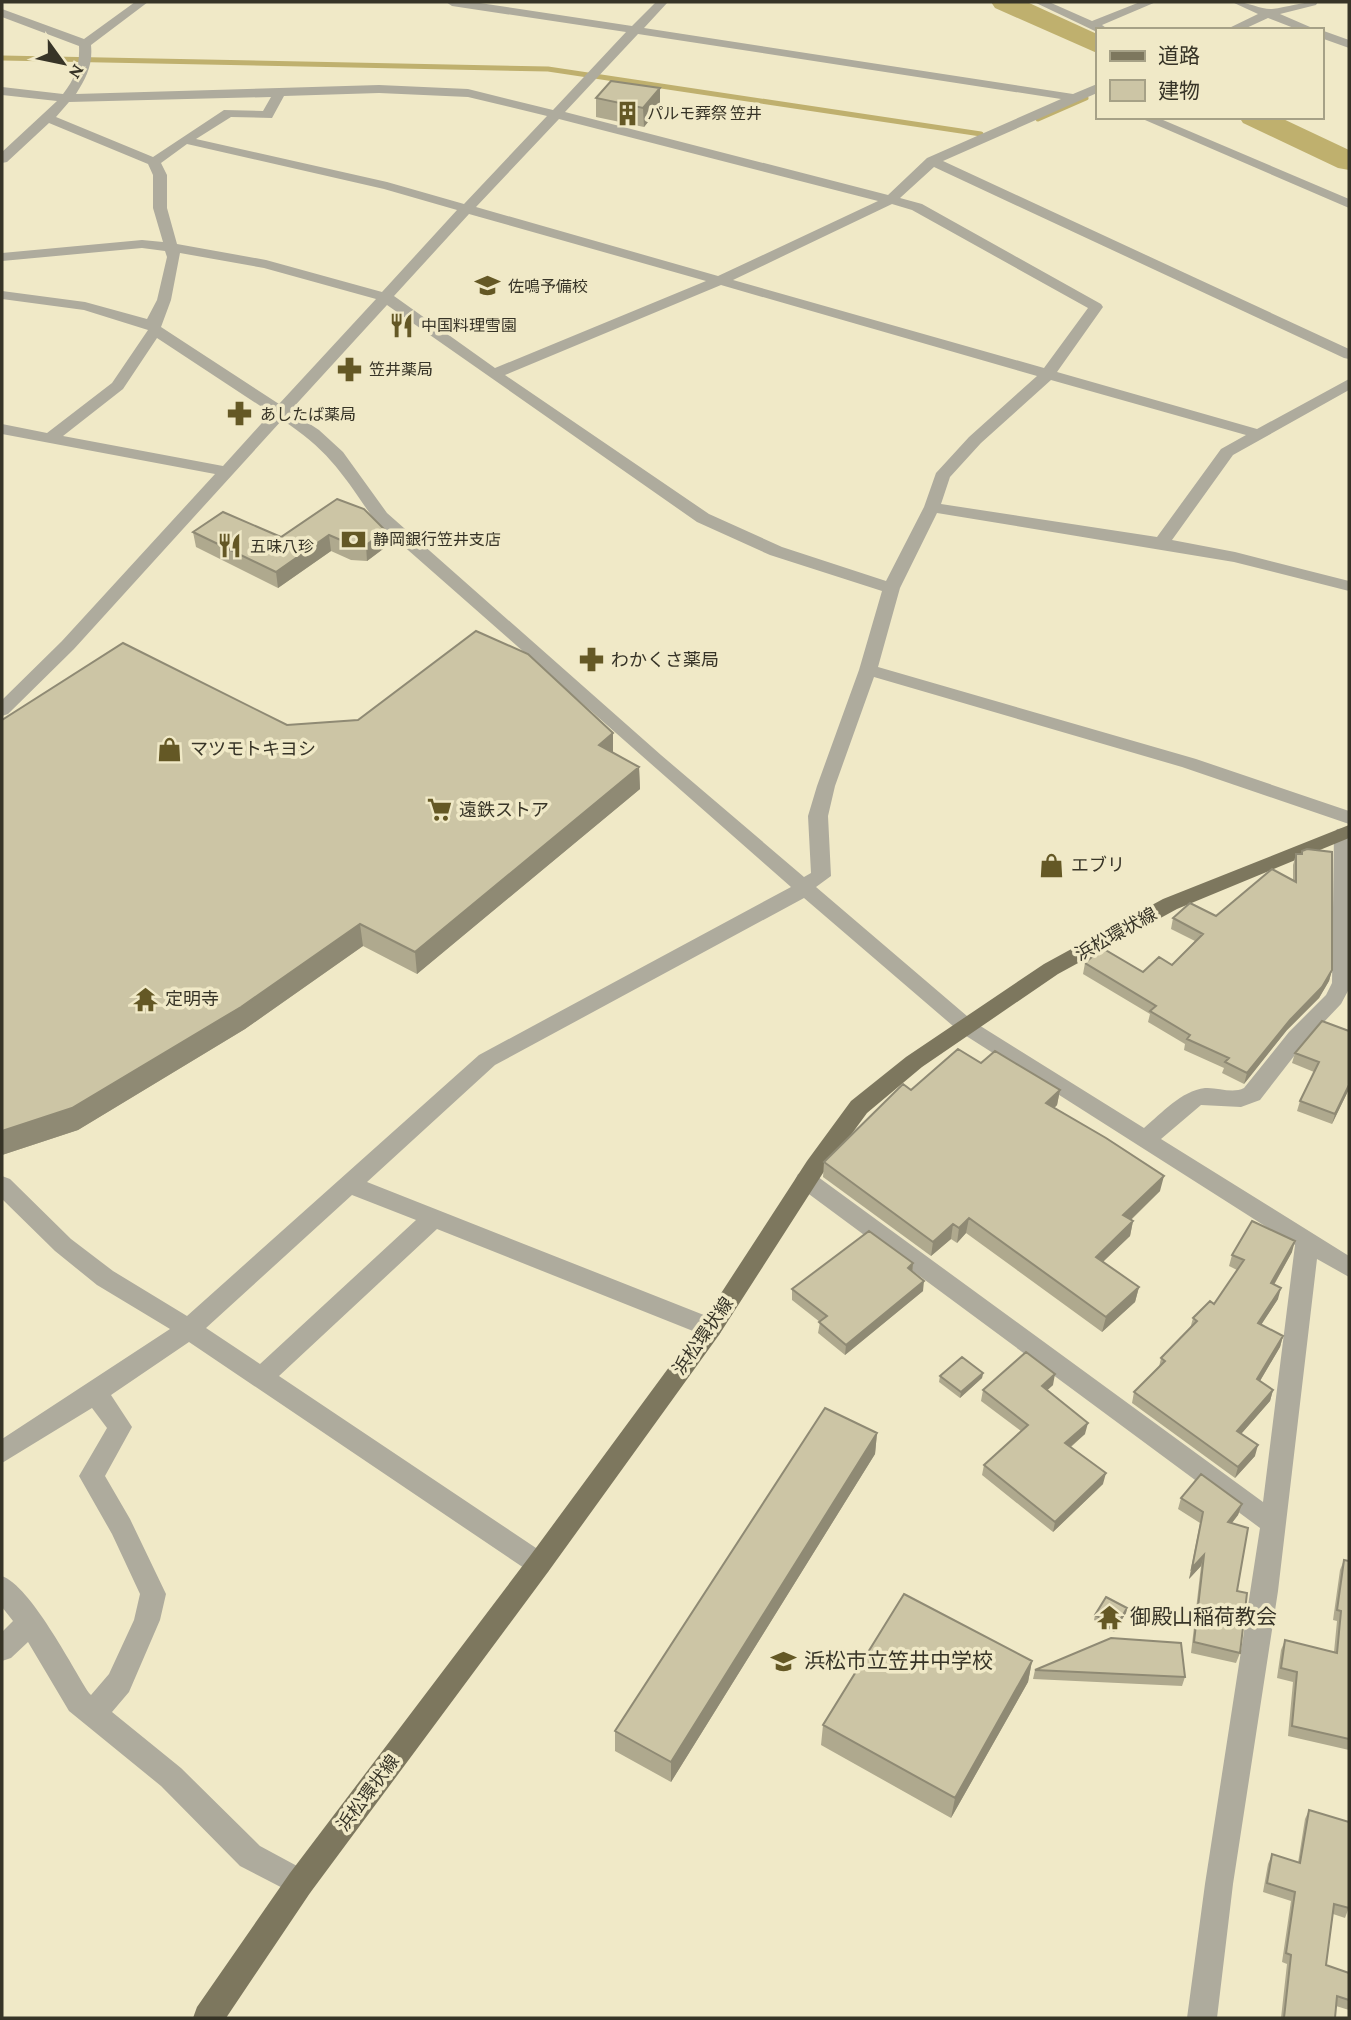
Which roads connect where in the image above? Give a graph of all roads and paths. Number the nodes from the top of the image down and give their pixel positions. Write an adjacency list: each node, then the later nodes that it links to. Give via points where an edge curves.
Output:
1 (142, 2): 15 (street)
2 (452, 2): 13 (street)
3 (662, 2): 13 (street)
4 (1040, 2): 10 (street)
5 (1150, 2): 10 (street)
6 (1238, 2): 9 (street)
7 (1312, 2): 9 (street)
8 (2, 13): 15 (street)
9 (1269, 13): 11 (street); 12 (street)
10 (1098, 27)
11 (1235, 28)
12 (1306, 28)
13 (633, 32): 19 (street); 21 (street)
14 (1323, 35): 16 (street)
15 (85, 44): 20 (street, via 89,59)
16 (1349, 44)
17 (2, 91): 20 (street)
18 (279, 93): 20 (street); 21 (street, via 379,89 468,93); 24 (street, via 267,115 229,113)
19 (1089, 94): 26 (street)
20 (66, 98): 22 (street)
21 (553, 116): 28 (street); 30 (street)
22 (46, 117): 25 (street); 27 (street)
23 (1149, 119): 29 (street)
24 (185, 140): 27 (street); 30 (street)
25 (2, 159)
26 (932, 161): 28 (street); 37 (street)
27 (154, 162): 31 (street, via 160,175 160,208)
28 (890, 200): 33 (street); 39 (street, via 917,207 1096,307)
29 (1349, 204)
30 (466, 209): 33 (street); 35 (street)
31 (172, 247): 32 (street, via 142,244); 35 (street, via 266,264); 36 (street, via 173,270)
32 (2, 257)
33 (722, 280): 38 (street); 39 (street)
34 (2, 295): 36 (street, via 85,306)
35 (387, 298): 38 (street); 41 (street)
36 (154, 327): 41 (street); 44 (street, via 118,386)
37 (1349, 355)
38 (494, 374): 49 (street, via 703,519 776,551)
39 (1048, 374): 43 (street); 46 (street, via 975,440 942,477)
40 (1349, 384): 43 (street)
41 (282, 412): 45 (street); 54 (street, via 337,455 381,517)
42 (2, 429): 44 (street)
43 (1259, 434): 47 (street, via 1227,452)
44 (51, 437): 45 (street)
45 (225, 471): 51 (street, via 68,645)
46 (932, 507): 47 (street); 49 (street)
47 (1161, 543): 48 (street)
48 (1349, 586)
49 (891, 588): 50 (street)
50 (869, 670): 53 (street, via 1189,763); 54 (street, via 818,816 821,876)
51 (10, 691): 52 (street)
52 (2, 710)
53 (1347, 820): 55 (main road, 浜松環状線, via 1170,904 1051,969); 56 (street, via 1342,983 1335,999 1297,1037 1252,1094 1241,1099 1194,1099)
54 (803, 888): 55 (street); 59 (street, via 487,1060)
55 (967, 1027): 56 (street); 57 (main road, 浜松環状線, via 859,1107)
56 (1146, 1140): 61 (street)
57 (806, 1180): 63 (main road, 浜松環状線); 68 (street)
58 (2, 1185): 64 (street, via 63,1245 105,1278)
59 (351, 1185): 60 (street); 64 (street)
60 (435, 1217): 63 (street); 65 (street)
61 (1307, 1242): 62 (street); 68 (street)
62 (1349, 1268)
63 (711, 1328): 69 (main road, 浜松環状線)
64 (189, 1329): 65 (street); 66 (street)
65 (261, 1378): 69 (street)
66 (95, 1393): 67 (street); 73 (street, via 120,1427 92,1476 153,1594 147,1620 119,1683)
67 (2, 1451)
68 (1274, 1524): 76 (street)
69 (539, 1564): 74 (main road, 浜松環状線)
70 (2, 1588): 71 (street)
71 (30, 1622): 72 (street); 73 (street, via 79,1702)
72 (2, 1649)
73 (94, 1712): 74 (street, via 171,1777 250,1856)
74 (300, 1883): 75 (main road, 浜松環状線)
75 (208, 2018)
76 (1202, 2018)

